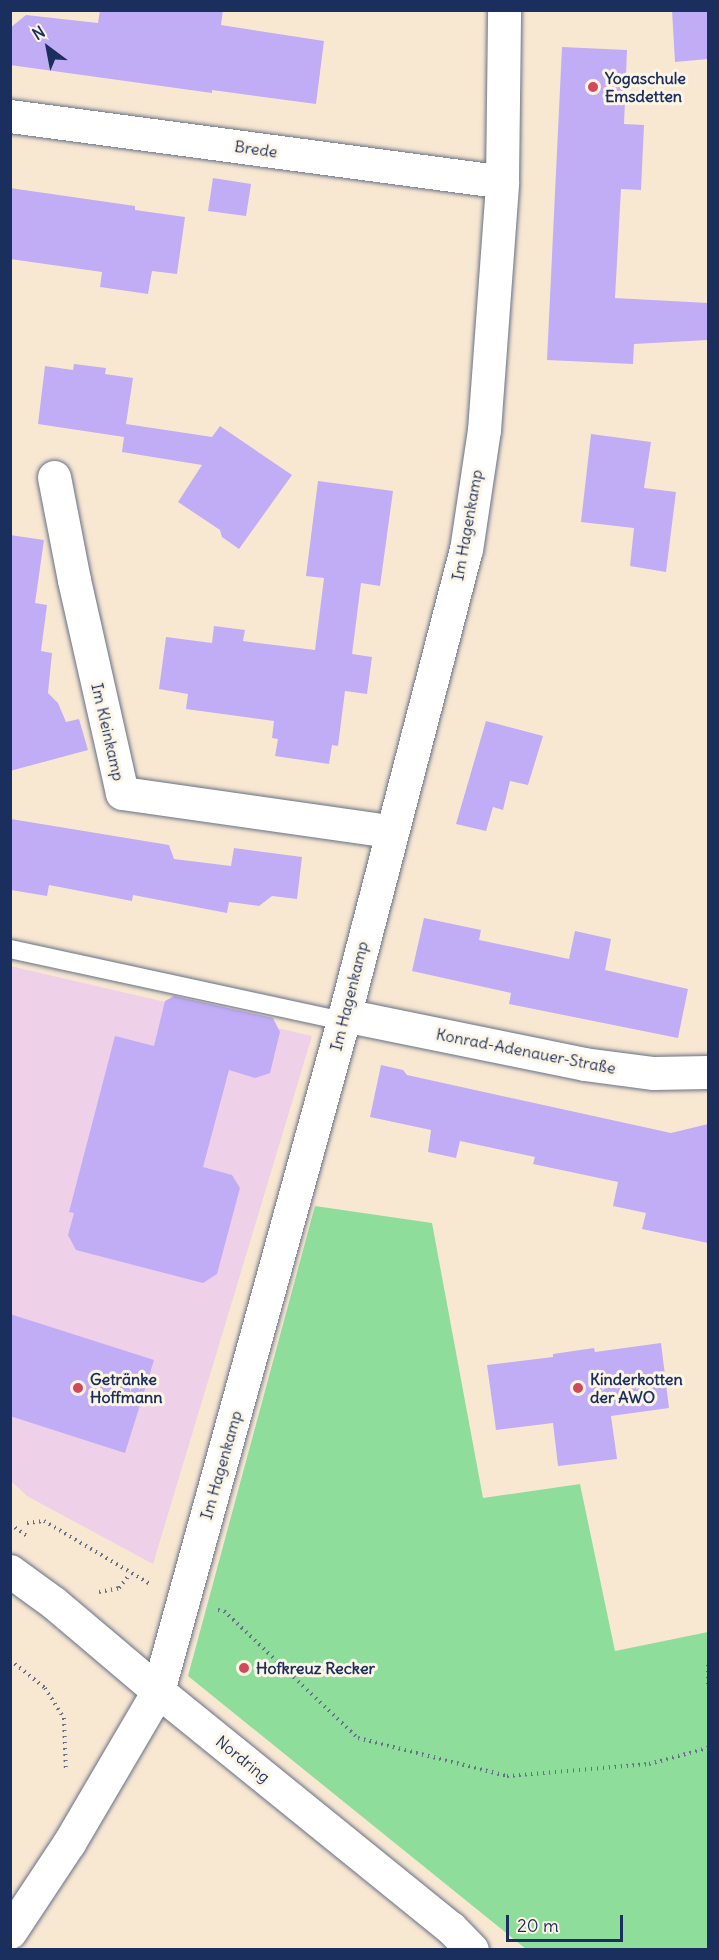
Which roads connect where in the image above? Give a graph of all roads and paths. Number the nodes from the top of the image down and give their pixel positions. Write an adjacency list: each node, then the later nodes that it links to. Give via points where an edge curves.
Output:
1 (504, 10): 3 (street, Im Hagenkamp)
2 (10, 116): 3 (street, Brede)
3 (502, 182): 5 (street, Im Hagenkamp, via 484,430 466,550)
4 (54, 477): 5 (street, Im Kleinkamp, via 122,793)
5 (390, 831): 7 (street, Im Hagenkamp)
6 (10, 949): 7 (lane)
7 (344, 1018): 8 (street, Konrad-Adenauer-Straße, via 584,1064 653,1073); 15 (street, Im Hagenkamp)
8 (708, 1072)
9 (27, 1523): 13 (path, via 44,1521)
10 (10, 1524): 11 (path)
11 (28, 1538)
12 (10, 1571): 19 (street, Nordring)
13 (130, 1574): 14 (path, via 119,1588 99,1592); 15 (path)
14 (90, 1586)
15 (183, 1602): 19 (street, Im Hagenkamp); 20 (path, via 224,1611 358,1738 507,1776 649,1764)
16 (10, 1660): 21 (path, via 45,1688 64,1718)
17 (708, 1665): 18 (path)
18 (708, 1689)
19 (158, 1691): 22 (street, Im Hagenkamp, via 69,1844); 23 (street, Nordring, via 451,1928)
20 (708, 1748)
21 (66, 1775)
22 (10, 1932)
23 (472, 1950)

